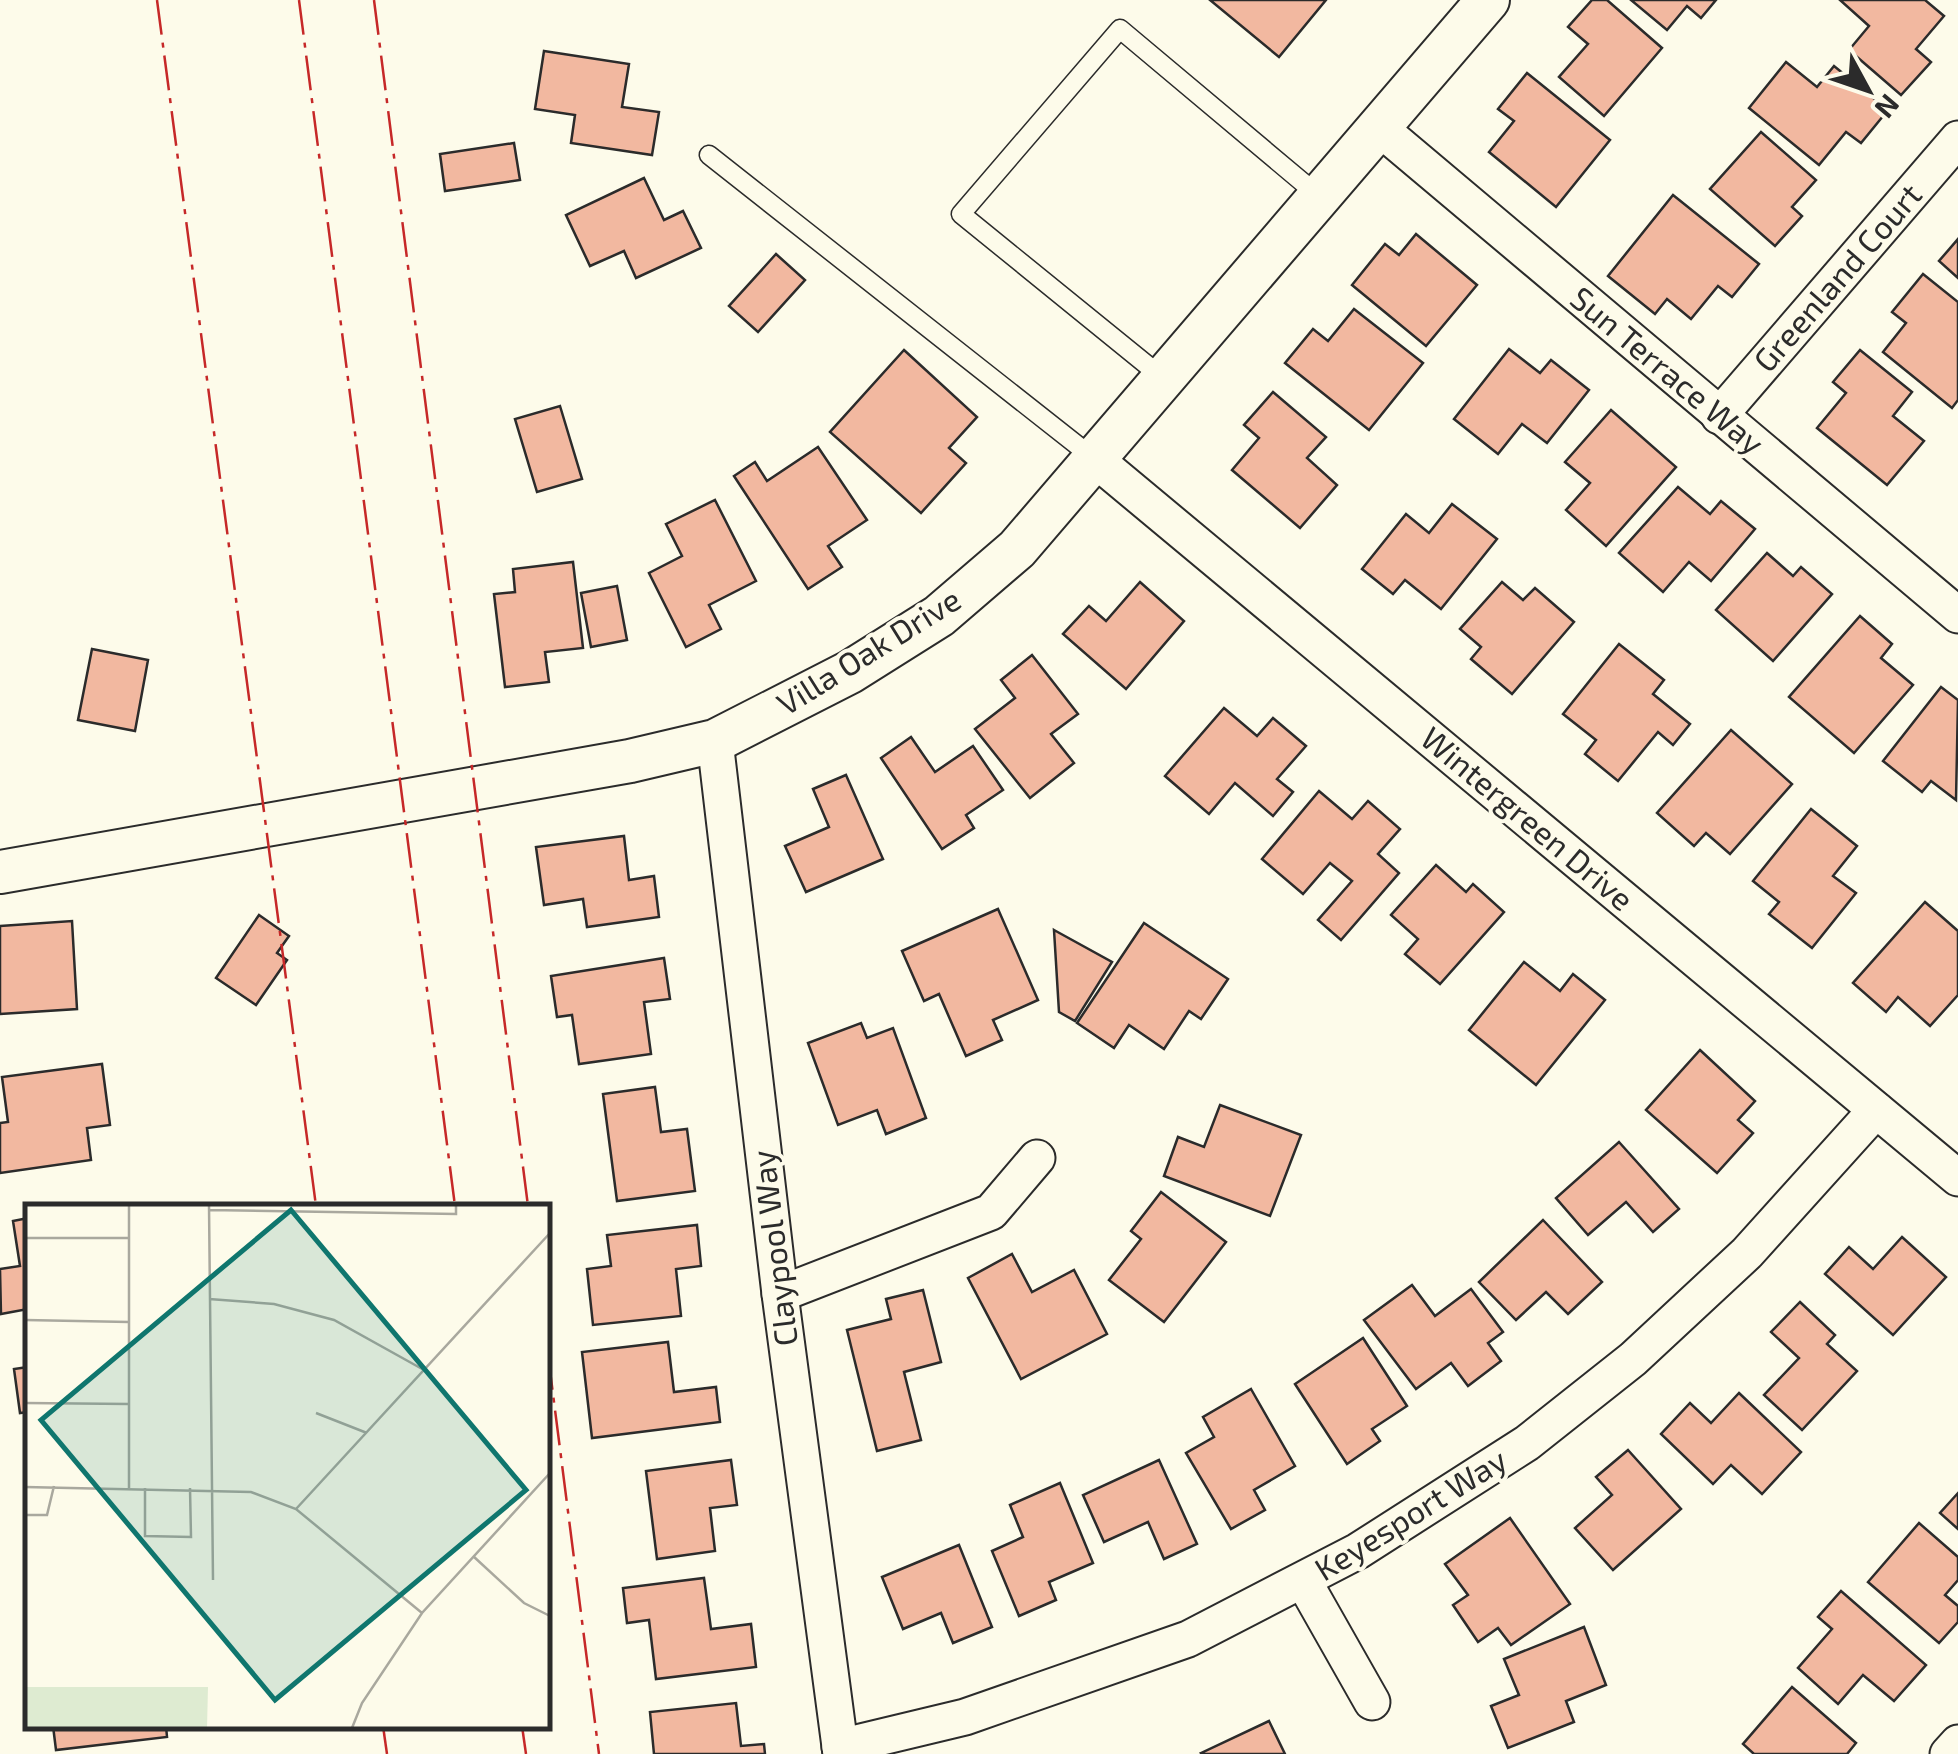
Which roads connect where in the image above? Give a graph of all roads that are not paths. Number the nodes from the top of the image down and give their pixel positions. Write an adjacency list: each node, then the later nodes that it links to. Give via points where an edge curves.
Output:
1 (1488, 0): 2 (street, Villa Oak Drive)
2 (1377, 126): 5 (street, Villa Oak Drive); 7 (street, Sun Terrace Way)
3 (1958, 139): 7 (street, Greenland Court)
4 (710, 155): 8 (lane)
5 (1319, 196): 6 (street, Villa Oak Drive); 6 (lane, via 1120,29 961,214)
6 (1165, 379): 8 (street, Villa Oak Drive)
7 (1719, 416): 9 (street, Sun Terrace Way)
8 (1096, 460): 10 (street, Villa Oak Drive, via 1017,549 939,616 850,672); 12 (street, Wintergreen Drive)
9 (1958, 615)
10 (715, 740): 11 (street, Villa Oak Drive, via 543,778); 15 (street, Claypool Way)
11 (0, 872)
12 (1876, 1110): 14 (street, Wintergreen Drive); 16 (street, Keyesport Way, via 1747,1253 1633,1358 1527,1443)
13 (1037, 1158): 15 (street, via 991,1212)
14 (1958, 1178)
15 (780, 1294): 19 (street, Claypool Way)
16 (1304, 1582): 17 (street); 19 (street, Keyesport Way, via 1188,1639 1074,1681)
17 (1372, 1702)
18 (1958, 1742): 20 (street)
19 (841, 1751)
20 (1948, 1754)

